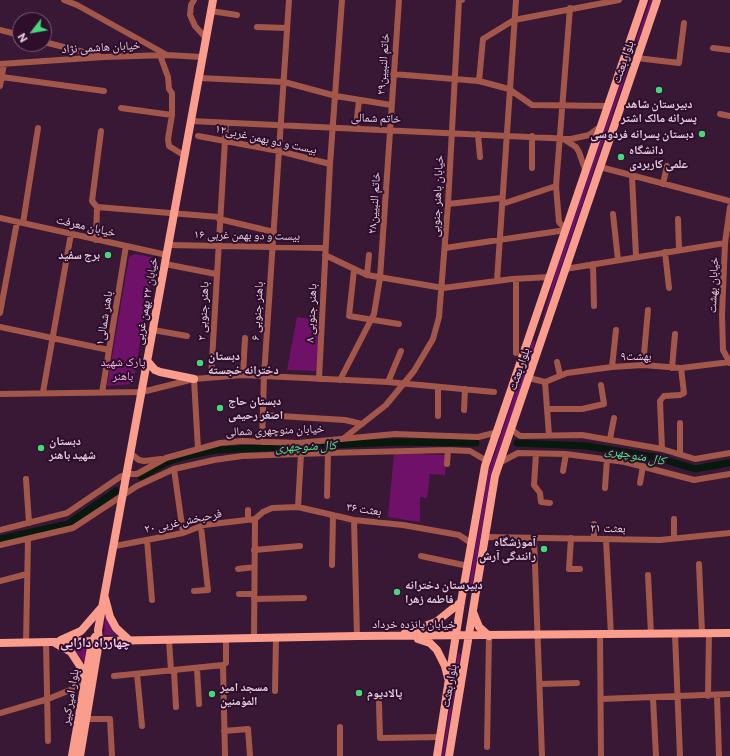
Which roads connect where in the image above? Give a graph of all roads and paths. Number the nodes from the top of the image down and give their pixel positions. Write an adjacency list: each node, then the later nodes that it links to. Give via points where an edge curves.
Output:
1 (64, 0): 13 (street)
2 (194, 0): 23 (street, via 190,15 194,26)
3 (213, 0): 15 (main road, خیابان ۲۲ بهمن غربی)
4 (289, 0): 20 (street, باهنر جنوبی ۶)
5 (342, 0): 43 (street, باهنر جنوبی ۸)
6 (399, 0): 34 (street, خاتم النبیین۲۹)
7 (452, 0): 8 (street)
8 (460, 0): 37 (street, خیابان باهنر جنوبی)
9 (516, 0): 17 (street)
10 (619, 0): 14 (street)
11 (644, 0): 27 (main road, بلوار بعثت)
12 (657, 0): 32 (main road, بلوار بعثت)
13 (79, 3): 29 (street)
14 (570, 8): 17 (street); 46 (street)
15 (211, 11): 16 (street); 23 (main road, خیابان ۲۲ بهمن غربی)
16 (237, 15)
17 (514, 20): 38 (street, via 483,39); 41 (street)
18 (684, 22): 32 (street, via 679,63)
19 (257, 27): 20 (street)
20 (287, 28): 39 (street, باهنر جنوبی ۶)
21 (0, 30): 22 (street)
22 (12, 33)
23 (206, 38): 31 (main road, خیابان ۲۲ بهمن غربی)
24 (52, 44): 30 (street)
25 (713, 48): 26 (street)
26 (730, 50)
27 (625, 54): 32 (main road); 47 (main road, بلوار بعثت)
28 (160, 55): 29 (street, خیابان هاشمی نژاد); 30 (street, خیابان هاشمی نژاد); 50 (street, via 172,93)
29 (167, 55): 31 (street, خیابان هاشمی نژاد)
30 (104, 57): 33 (street, خیابان هاشمی نژاد)
31 (202, 57): 36 (main road, خیابان ۲۲ بهمن غربی)
32 (637, 58): 73 (main road, بلوار بعثت)
33 (2, 64): 35 (street)
34 (393, 74): 37 (street); 45 (street, خاتم النبیین۲۹)
35 (2, 77): 40 (street); 42 (street)
36 (199, 78): 39 (street); 52 (main road, خیابان ۲۲ بهمن غربی)
37 (454, 79): 38 (street); 61 (street, خیابان باهنر جنوبی)
38 (479, 81): 41 (street)
39 (284, 82): 43 (street); 54 (street, باهنر جنوبی ۶)
40 (0, 86)
41 (509, 89): 46 (street, via 532,105); 63 (street)
42 (104, 91)
43 (336, 96): 44 (street); 55 (street, باهنر جنوبی ۸)
44 (359, 100): 45 (street); 58 (street)
45 (391, 105): 59 (street, خاتم النبیین۲۹)
46 (563, 106): 47 (street); 66 (street)
47 (607, 106): 56 (main road, بلوار بعثت)
48 (121, 108): 50 (street)
49 (720, 114): 51 (street)
50 (172, 115): 69 (street, via 169,146)
51 (730, 116)
52 (191, 121): 53 (street, خاتم شمالی); 69 (main road, خیابان ۲۲ بهمن غربی)
53 (226, 123): 54 (street, خاتم شمالی); 67 (street, باهنر جنوبی ۲)
54 (281, 125): 55 (street, خاتم شمالی); 68 (street, باهنر جنوبی ۶)
55 (334, 127): 58 (street, خاتم شمالی); 71 (street, باهنر جنوبی ۸)
56 (600, 127): 66 (street, خاتم شمالی, via 584,137); 75 (main road, بلوار بعثت)
57 (38, 128): 89 (street)
58 (356, 128): 59 (street, خاتم شمالی)
59 (390, 130): 61 (street, خاتم شمالی); 115 (street, خاتم النبیین۲۸)
60 (101, 131): 82 (street, via 92,201)
61 (451, 132): 62 (street, خاتم شمالی); 81 (street, خیابان باهنر جنوبی)
62 (478, 134): 63 (street, خاتم شمالی); 70 (street)
63 (506, 135): 65 (street, خاتم شمالی); 79 (street)
64 (198, 136): 67 (street, بیست و دو بهمن غربی۱۲)
65 (532, 136): 66 (street, خاتم شمالی); 74 (street)
66 (560, 137): 75 (street, via 576,147); 78 (street)
67 (224, 142): 68 (street, بیست و دو بهمن غربی۱۲); 87 (street, باهنر جنوبی ۲)
68 (279, 151): 71 (street, بیست و دو بهمن غربی۱۲); 91 (street, باهنر جنوبی ۶)
69 (185, 156): 84 (main road, خیابان ۲۲ بهمن غربی)
70 (480, 157)
71 (330, 164): 102 (street, باهنر جنوبی ۸)
72 (666, 166): 77 (street)
73 (600, 167): 76 (street); 110 (main road, بلوار بعثت)
74 (532, 168)
75 (586, 172): 90 (main road, بلوار بعثت)
76 (632, 177): 77 (street); 106 (street)
77 (663, 184): 80 (street)
78 (556, 186): 79 (street); 90 (street, via 559,222)
79 (502, 201): 81 (street); 93 (street)
80 (730, 201)
81 (448, 204): 100 (street, خیابان باهنر جنوبی)
82 (98, 207): 84 (street); 94 (street)
83 (730, 207): 95 (street, خیابان بهشت)
84 (174, 214): 87 (street); 96 (main road, خیابان ۲۲ بهمن غربی)
85 (613, 214): 107 (street)
86 (0, 218): 89 (street, خیابان معرفت)
87 (219, 218): 91 (street); 98 (street, باهنر جنوبی ۲)
88 (678, 219): 101 (street)
89 (20, 223): 92 (street, خیابان معرفت); 122 (street)
90 (566, 230): 93 (street); 114 (main road, بلوار بعثت)
91 (274, 232): 99 (street, باهنر جنوبی ۶)
92 (72, 234): 94 (street, خیابان معرفت); 132 (street)
93 (500, 239): 100 (street); 117 (street)
94 (96, 240): 97 (street, خیابان معرفت)
95 (725, 243): 101 (street); 139 (street, خیابان بهشت, via 723,350)
96 (168, 245): 98 (street, بیست و دو بهمن غربی ۱۶); 104 (main road, خیابان ۲۲ بهمن غربی)
97 (126, 246): 104 (street, خیابان معرفت); 134 (street, باهنر شمالی۱)
98 (218, 246): 99 (street, بیست و دو بهمن غربی ۱۶); 112 (street, باهنر جنوبی ۲)
99 (273, 246): 102 (street, بیست و دو بهمن غربی ۱۶); 146 (street, باهنر جنوبی ۶)
100 (445, 248): 118 (street, خیابان باهنر جنوبی)
101 (679, 250): 103 (street)
102 (325, 251): 111 (street); 150 (street, باهنر جنوبی ۸)
103 (665, 252): 106 (street); 119 (street)
104 (167, 255): 108 (main road, خیابان ۲۲ بهمن غربی)
105 (369, 255): 113 (street)
106 (636, 256): 107 (street)
107 (618, 260): 109 (street)
108 (165, 264): 112 (street); 126 (main road, خیابان ۲۲ بهمن غربی)
109 (593, 264): 110 (street); 120 (street)
110 (565, 268): 130 (main road, بلوار بعثت)
111 (354, 270): 113 (street); 123 (street, via 349,316)
112 (216, 274): 147 (street, باهنر جنوبی ۲)
113 (367, 275): 115 (street)
114 (550, 276): 116 (street); 128 (main road, بلوار بعثت)
115 (380, 278): 118 (street); 123 (street, خاتم النبیین۲۸, via 374,314)
116 (516, 279): 117 (street); 136 (street)
117 (496, 281): 118 (street)
118 (443, 288): 154 (street, خیابان باهنر جنوبی, via 433,339 423,359)
119 (669, 288)
120 (594, 306)
121 (648, 310): 140 (street)
122 (0, 313)
123 (370, 321): 124 (street); 151 (street, خاتم النبیین۲۸)
124 (399, 324)
125 (0, 327): 132 (street)
126 (153, 330): 131 (street); 137 (main road, خیابان ۲۲ بهمن غربی)
127 (616, 330): 141 (street)
128 (532, 331): 130 (main road); 171 (main road, بلوار بعثت)
129 (675, 334): 142 (street)
130 (544, 335): 148 (main road, بلوار بعثت)
131 (187, 336)
132 (53, 337): 134 (street); 158 (street)
133 (245, 338): 145 (street)
134 (109, 350): 161 (street, باهنر شمالی۱)
135 (401, 351): 152 (street)
136 (516, 353)
137 (148, 362): 149 (main road, via 160,372); 159 (main road, خیابان ۲۲ بهمن غربی)
138 (557, 362): 144 (street)
139 (730, 363): 143 (street, بهشت۹)
140 (643, 365): 141 (street, بهشت۹); 142 (street, بهشت۹)
141 (612, 367): 144 (street, بهشت۹)
142 (672, 368): 143 (street, بهشت۹)
143 (682, 368): 177 (street, via 684,392 680,395 664,396 660,401)
144 (560, 375): 153 (street, بهشت۹)
145 (243, 376): 146 (street); 147 (street)
146 (264, 376): 150 (street); 165 (street, باهنر جنوبی ۶)
147 (211, 377): 149 (street)
148 (529, 378): 153 (street); 170 (main road, بلوار بعثت)
149 (194, 379): 159 (street); 176 (street)
150 (319, 379): 151 (street)
151 (340, 380): 152 (street)
152 (388, 382): 154 (street)
153 (545, 382): 163 (street)
154 (402, 384): 156 (street); 169 (street, خیابان باهنر جنوبی, via 386,405)
155 (601, 385): 163 (street, via 604,404 582,409)
156 (438, 388): 157 (street); 166 (street)
157 (465, 389): 160 (street); 164 (street)
158 (43, 392): 161 (street); 162 (street)
159 (142, 392): 161 (street); 180 (main road, خیابان ۲۲ بهمن غربی)
160 (494, 392)
161 (102, 393)
162 (0, 394)
163 (548, 409): 172 (street)
164 (464, 410)
165 (263, 415): 169 (street, via 345,420); 175 (street, باهنر جنوبی ۶)
166 (438, 416)
167 (614, 418): 174 (street)
168 (680, 423): 184 (street)
169 (362, 424): 173 (street, خیابان باهنر جنوبی)
170 (511, 429): 172 (street, via 520,436); 189 (main road, بلوار بعثت)
171 (498, 432): 173 (street, خیابان منوچهری شمالی, via 478,437 395,434); 188 (main road, بلوار بعثت)
172 (549, 435): 174 (street, via 582,435)
173 (344, 438): 175 (street, خیابان منوچهری شمالی, via 298,443)
174 (610, 439): 177 (street)
175 (262, 442): 176 (street, خیابان منوچهری شمالی, via 220,443)
176 (198, 449): 186 (street, خیابان منوچهری شمالی)
177 (662, 449): 184 (street)
178 (448, 450): 179 (street, خیابان منوچهری شمالی); 188 (street, خیابان منوچهری شمالی, via 470,451); 190 (street)
179 (328, 453): 181 (street, خیابان منوچهری شمالی); 200 (street)
180 (131, 454): 186 (street, via 144,461); 194 (main road, خیابان ۲۲ بهمن غربی)
181 (301, 454): 192 (street, خیابان منوچهری شمالی, via 230,458); 202 (street)
182 (536, 454): 183 (street); 189 (street, via 518,453); 201 (street, via 534,484 540,493 541,502)
183 (566, 454): 187 (street); 193 (street)
184 (680, 454): 185 (street, via 696,459)
185 (730, 454)
186 (166, 458): 194 (street, خیابان منوچهری شمالی, via 137,474)
187 (607, 459): 191 (street); 198 (street)
188 (486, 461): 213 (main road, بلوار بعثت)
189 (500, 463): 217 (main road, بلوار بعثت, via 495,476)
190 (447, 464)
191 (643, 466): 195 (street, via 694,480); 197 (street)
192 (174, 469): 199 (street, خیابان منوچهری شمالی); 214 (street)
193 (563, 471)
194 (127, 474): 199 (main road, خیابان ۲۲ بهمن غربی); 209 (street, خیابان منوچهری شمالی, via 67,513)
195 (730, 474)
196 (26, 479): 209 (street)
197 (640, 483)
198 (605, 488)
199 (124, 494): 221 (street, خیابان منوچهری شمالی, via 73,528); 227 (main road, خیابان ۲۲ بهمن غربی)
200 (327, 496)
201 (550, 503)
202 (298, 508): 204 (street, بعثت ۳۶); 205 (street, بعثت ۳۶, via 272,508)
203 (248, 510): 207 (street)
204 (333, 515): 208 (street, بعثت ۳۶); 232 (street)
205 (256, 518): 207 (street, فرحبخش غربی ۲۰); 229 (street)
206 (674, 519): 220 (street)
207 (248, 520): 211 (street, فرحبخش غربی ۲۰, via 210,521)
208 (354, 520): 216 (street, بعثت ۳۶); 258 (street)
209 (29, 523): 212 (street, خیابان منوچهری شمالی)
210 (594, 524): 222 (street)
211 (200, 527): 214 (street, فرحبخش غربی ۲۰); 240 (street, via 208,590)
212 (0, 530)
213 (473, 531): 216 (street); 225 (main road, بلوار بعثت)
214 (183, 533): 224 (street, فرحبخش غربی ۲۰)
215 (730, 533): 220 (street, بعثت ۲۱)
216 (459, 535): 225 (street, بعثت ۳۶)
217 (485, 537): 218 (street, بعثت ۲۱); 243 (main road, بلوار بعثت)
218 (534, 538): 219 (street, بعثت ۲۱); 255 (street)
219 (570, 538): 222 (street, بعثت ۲۱); 236 (street, via 570,569)
220 (674, 538): 223 (street, بعثت ۲۱)
221 (28, 539): 226 (street, خیابان منوچهری شمالی); 237 (street)
222 (594, 539): 223 (street, بعثت ۲۱)
223 (606, 539): 257 (street)
224 (147, 540): 227 (street, فرحبخش غربی ۲۰); 247 (street)
225 (471, 542): 233 (main road, بلوار بعثت)
226 (0, 545)
227 (115, 546): 244 (main road, خیابان ۲۲ بهمن غربی)
228 (300, 546): 229 (street)
229 (254, 550): 234 (street)
230 (421, 556): 233 (street)
231 (700, 564): 251 (street)
232 (332, 565)
233 (468, 566): 241 (main road, بلوار بعثت)
234 (254, 567): 235 (street); 245 (street)
235 (238, 569)
236 (580, 569)
237 (27, 574): 239 (street); 269 (street)
238 (648, 575): 253 (street)
239 (0, 581)
240 (194, 591)
241 (462, 592): 243 (main road); 248 (main road, بلوار بعثت)
242 (239, 594): 245 (street)
243 (475, 594): 250 (main road, بلوار بعثت)
244 (105, 595): 249 (main road, خیابان ۲۲ بهمن غربی); 267 (main road, via 113,623)
245 (254, 596): 246 (street); 263 (street)
246 (304, 598)
247 (152, 600)
248 (461, 602): 259 (main road, via 436,622); 260 (main road, بلوار بعثت)
249 (103, 606): 270 (main road, via 81,631); 271 (main road, خیابان ۲۲ بهمن غربی)
250 (472, 612): 261 (main road, بلوار بعثت); 262 (main road, via 479,627)
251 (706, 633): 252 (main road, خیابان پانزده خرداد); 254 (main road, خیابان پانزده خرداد); 283 (street)
252 (730, 633)
253 (650, 634): 254 (main road, خیابان پانزده خرداد); 257 (main road, خیابان پانزده خرداد)
254 (675, 634): 285 (street)
255 (538, 635): 256 (main road, خیابان پانزده خرداد); 262 (main road, خیابان پانزده خرداد); 280 (street)
256 (600, 635): 257 (main road, خیابان پانزده خرداد); 288 (street)
257 (611, 635)
258 (357, 636): 259 (main road, خیابان پانزده خرداد); 264 (main road, خیابان پانزده خرداد)
259 (399, 636): 260 (main road, خیابان پانزده خرداد); 279 (main road, via 422,639 430,643 445,666)
260 (456, 636): 261 (main road, خیابان پانزده خرداد); 279 (main road, بلوار بعثت)
261 (469, 636): 262 (main road, خیابان پانزده خرداد); 307 (main road, بلوار بعثت)
262 (489, 636): 299 (street)
263 (254, 638): 264 (main road, خیابان پانزده خرداد); 265 (main road, خیابان پانزده خرداد)
264 (276, 638): 281 (street)
265 (226, 639): 266 (main road, خیابان پانزده خرداد); 272 (street, via 226,664)
266 (169, 640): 267 (main road, خیابان پانزده خرداد); 274 (street)
267 (130, 641): 271 (main road, خیابان پانزده خرداد)
268 (0, 642): 269 (main road, خیابان پانزده خرداد)
269 (26, 642): 270 (main road, خیابان پانزده خرداد)
270 (50, 642): 271 (main road, خیابان پانزده خرداد); 278 (main road, via 71,652 78,660); 287 (street)
271 (95, 642): 278 (main road, بلوار امیرکبیر); 293 (main road, بلوار امیرکبیر)
272 (223, 665): 273 (street); 296 (street)
273 (197, 669): 274 (street); 290 (street)
274 (172, 671): 275 (street); 291 (street)
275 (137, 674): 276 (street); 294 (street)
276 (114, 676)
277 (577, 683): 280 (street)
278 (85, 684): 287 (street); 300 (main road, بلوار امیرکبیر)
279 (449, 684): 297 (main road, بلوار بعثت)
280 (540, 684): 308 (street)
281 (275, 691)
282 (730, 694): 284 (street)
283 (708, 696): 284 (street); 285 (street)
284 (717, 696): 312 (street)
285 (678, 697): 286 (street); 311 (street)
286 (653, 698): 288 (street); 310 (street)
287 (48, 699): 292 (street); 298 (street)
288 (601, 699): 309 (street)
289 (380, 703): 297 (street, via 380,738)
290 (198, 704)
291 (176, 707)
292 (0, 713)
293 (87, 719): 301 (main road, بلوار امیرکبیر); 302 (street, via 110,719)
294 (142, 726)
295 (340, 727): 305 (street)
296 (224, 731): 303 (street); 304 (street, via 248,729)
297 (440, 737): 306 (main road, بلوار بعثت)
298 (48, 741)
299 (487, 747)
300 (72, 756)
301 (80, 756)
302 (112, 756)
303 (225, 756)
304 (250, 756)
305 (340, 756)
306 (437, 756)
307 (449, 756)
308 (542, 756)
309 (601, 756)
310 (656, 756)
311 (680, 756)
312 (719, 756)

